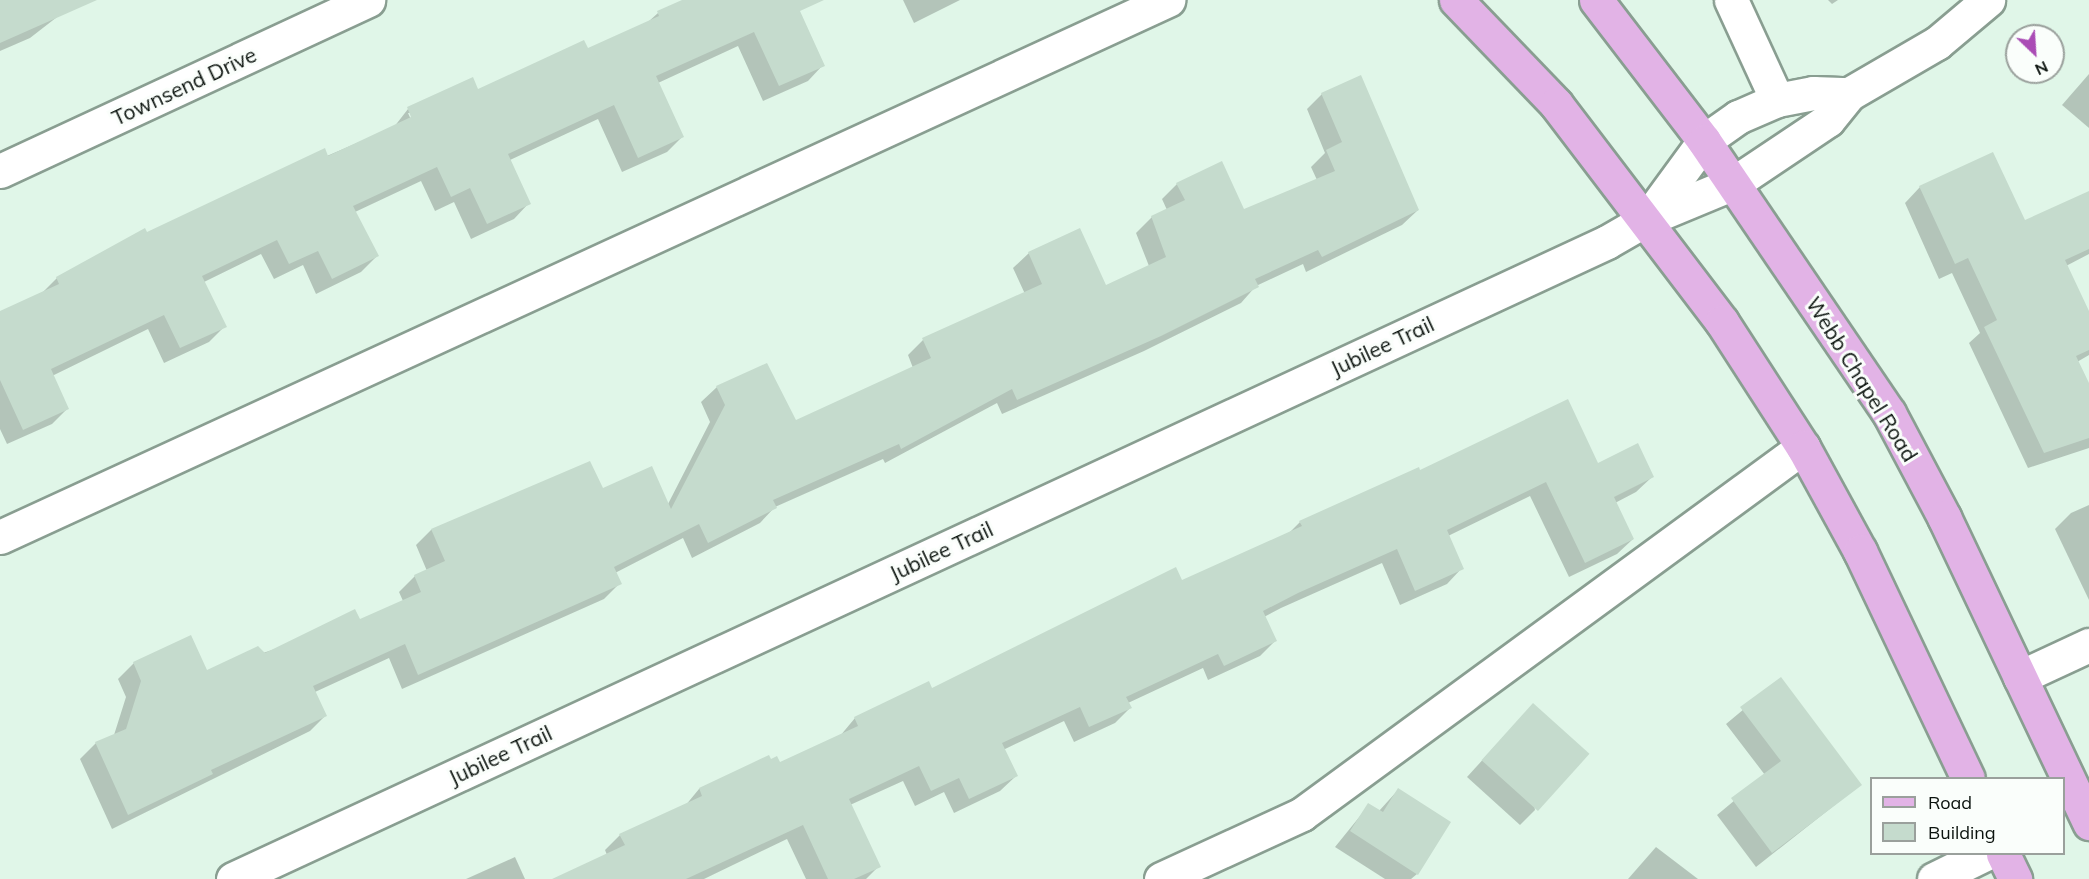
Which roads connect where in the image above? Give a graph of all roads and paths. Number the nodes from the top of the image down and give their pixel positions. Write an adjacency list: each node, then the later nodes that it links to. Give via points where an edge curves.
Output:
1 (368, 0): 10 (street, Townsend Drive)
2 (1168, 0): 14 (street)
3 (1456, 0): 12 (main road, via 1556,104)
4 (1596, 0): 9 (main road, Webb Chapel Road)
5 (1731, 0): 8 (street)
6 (1988, 0): 7 (street, via 1937,43)
7 (1849, 94): 8 (street, via 1814,93); 11 (street, Jubilee Trail, via 1828,120)
8 (1777, 100): 9 (street, via 1738,117)
9 (1704, 141): 11 (main road, Webb Chapel Road); 12 (street)
10 (0, 171)
11 (1734, 183): 12 (street, Jubilee Trail); 16 (main road, Webb Chapel Road, via 1889,414 1944,517)
12 (1647, 219): 13 (main road, via 1722,322); 23 (street, Jubilee Trail, via 1606,242)
13 (1803, 447): 17 (main road, via 1860,551); 24 (street, via 1302,814)
14 (0, 537)
15 (2089, 645): 16 (street)
16 (2020, 677): 18 (main road, Webb Chapel Road)
17 (1968, 777)
18 (2061, 777)
19 (2065, 786): 20 (main road, Webb Chapel Road)
20 (2078, 817)
21 (1983, 855): 25 (street)
22 (2003, 855): 26 (main road)
23 (233, 879)
24 (1161, 879)
25 (1934, 879)
26 (2015, 879)

